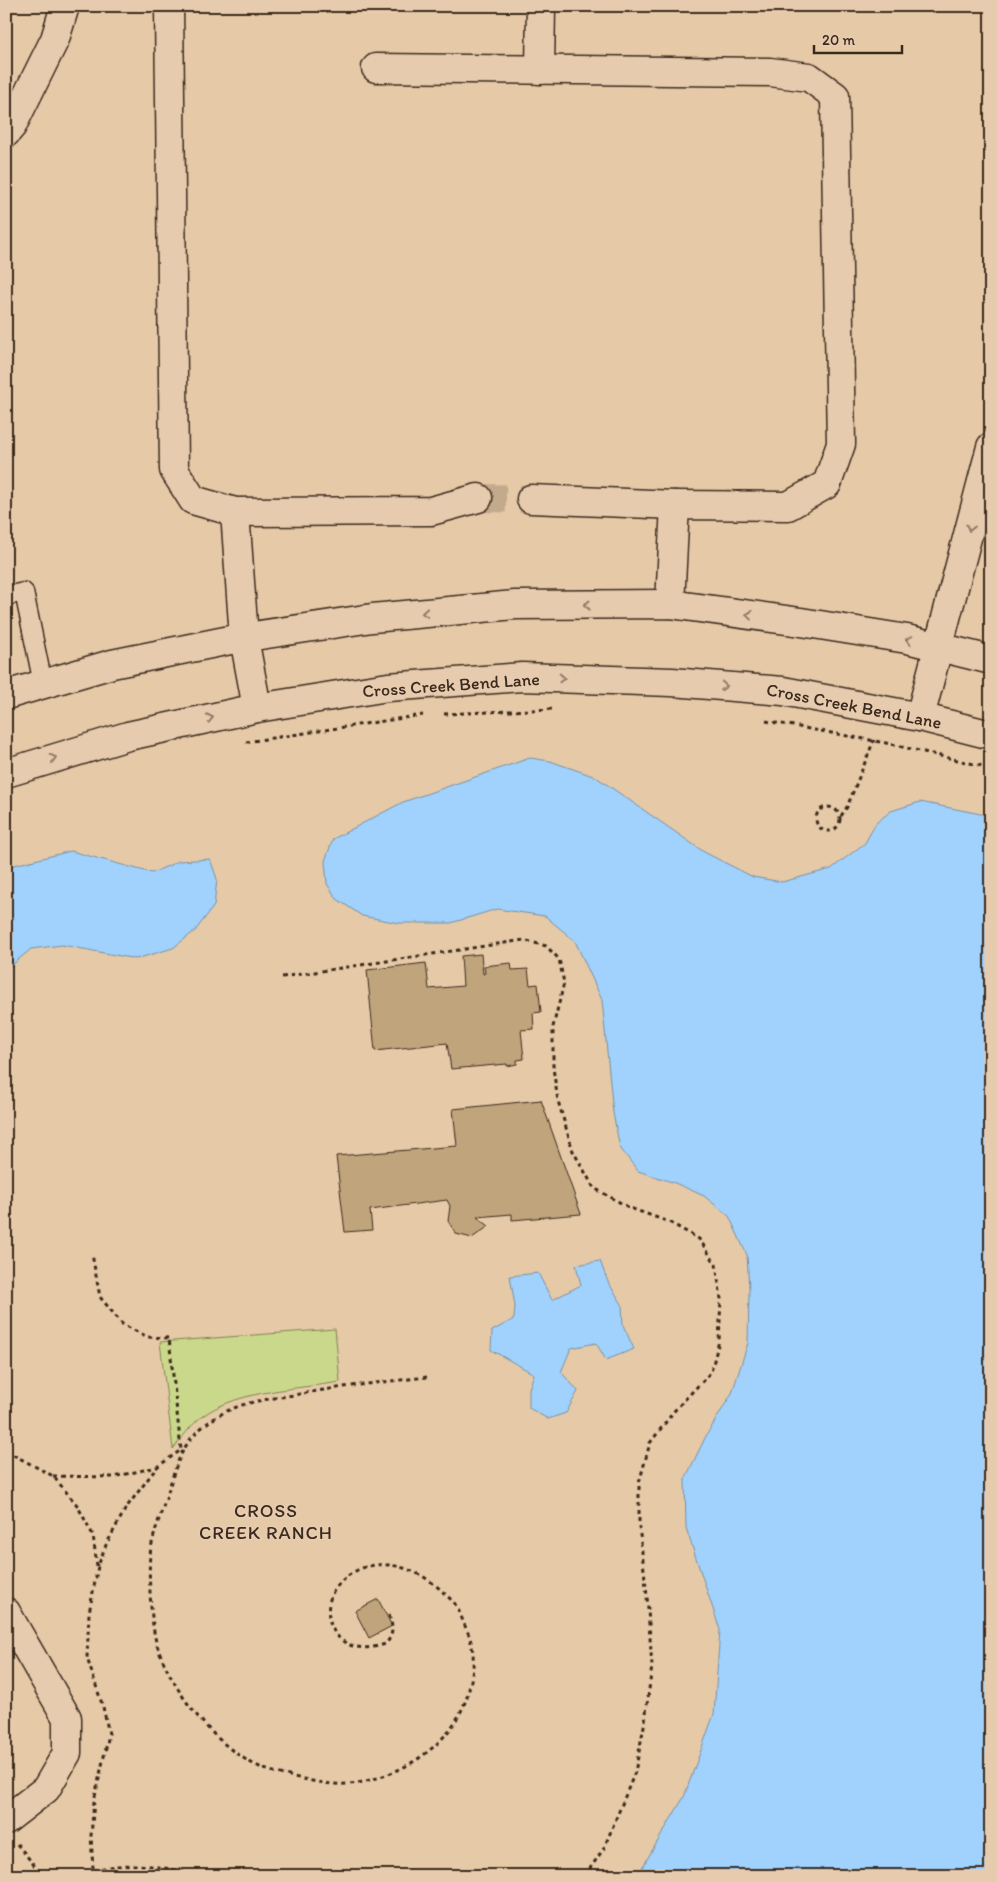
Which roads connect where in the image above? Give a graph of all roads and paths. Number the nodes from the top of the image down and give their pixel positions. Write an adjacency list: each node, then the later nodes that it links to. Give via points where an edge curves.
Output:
1 (65, 6): 6 (street, via 55,39)
2 (169, 6): 11 (street, via 174,470 193,500)
3 (541, 6): 5 (street)
4 (376, 68): 5 (street)
5 (540, 70): 10 (street, via 770,72 809,77 834,96 841,444 827,484 788,506)
6 (6, 133)
7 (991, 447): 15 (street, one-way to 15)
8 (478, 498): 11 (street, via 431,511)
9 (531, 499): 10 (street)
10 (675, 504): 13 (street)
11 (235, 512): 14 (street)
12 (6, 596): 17 (lane, via 24,592)
13 (670, 604): 14 (street, one-way to 14, via 515,605 372,618); 15 (street, one-way to 13)
14 (244, 638): 17 (street, via 112,664); 19 (street)
15 (940, 646): 16 (street); 23 (street)
16 (991, 660)
17 (43, 684): 18 (street)
18 (6, 695)
19 (257, 708): 23 (street, Cross Creek Bend Lane, one-way to 23, via 388,687 522,677 782,690); 29 (street, Cross Creek Bend Lane, one-way to 19, via 128,736)
20 (563, 708): 21 (path)
21 (437, 714)
22 (428, 715): 27 (path)
23 (920, 717): 25 (street, Cross Creek Bend Lane)
24 (759, 720): 26 (path)
25 (991, 734)
26 (874, 740): 28 (path); 30 (path)
27 (240, 743)
28 (991, 768)
29 (6, 773)
30 (841, 816): 30 (path, via 835,808 826,806 817,812 816,822 822,829 831,831 839,825)
31 (282, 977): 47 (path, via 524,940 546,946 559,960 564,983 553,1026 553,1068 558,1101 573,1151 594,1188 699,1239 716,1264 720,1299 719,1340 711,1372 675,1410 650,1443 639,1483 639,1526 652,1666 645,1720 635,1772 604,1848)
32 (92, 1254): 34 (path, via 100,1297 122,1325 148,1337 169,1338)
33 (427, 1377): 34 (path, via 346,1386 254,1402 220,1414 200,1428)
34 (181, 1450): 36 (path); 40 (path, via 150,1554 156,1644 186,1704 215,1736 261,1767 323,1784 356,1783 392,1773 423,1756 455,1724 463,1708 474,1667 474,1650 454,1603 430,1580 411,1569 393,1564 378,1564 350,1575 333,1592 327,1614 337,1637 361,1648 386,1644 392,1635)
35 (6, 1451): 37 (path)
36 (156, 1466): 37 (path, via 113,1477); 38 (path, via 126,1508)
37 (53, 1476): 38 (path, via 77,1505 92,1535)
38 (98, 1566): 42 (path, via 89,1614 87,1658 104,1707 109,1734 94,1800 91,1836)
39 (6, 1612): 41 (street, via 67,1718 67,1753 46,1788)
40 (389, 1615)
41 (9, 1829): 43 (path)
42 (94, 1869): 44 (path); 45 (path); 46 (path, via 138,1864)
43 (43, 1876)
44 (78, 1876)
45 (96, 1876)
46 (196, 1876)
47 (585, 1876)

